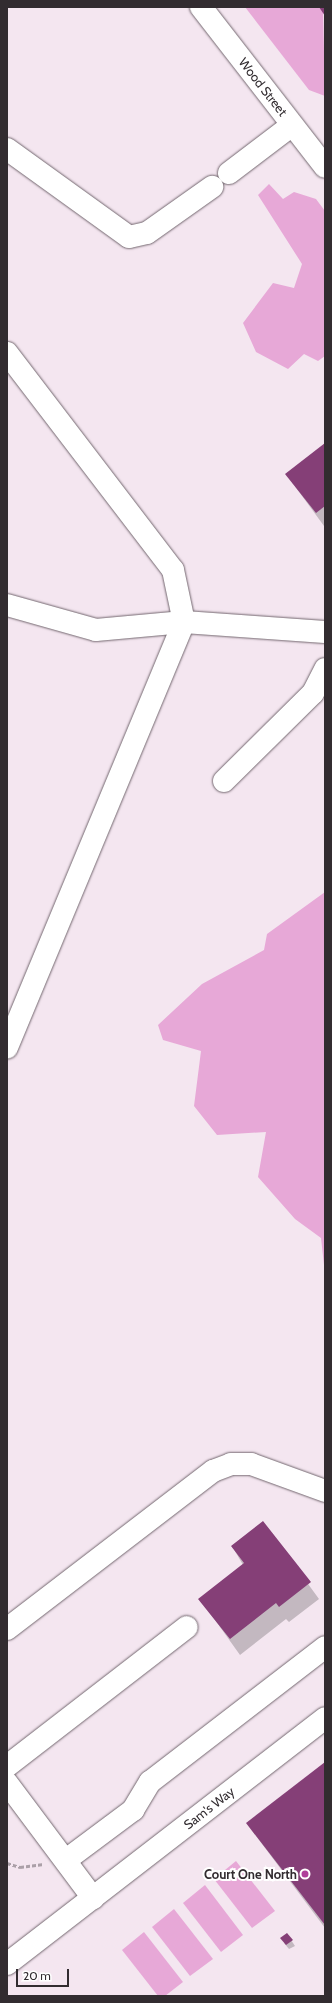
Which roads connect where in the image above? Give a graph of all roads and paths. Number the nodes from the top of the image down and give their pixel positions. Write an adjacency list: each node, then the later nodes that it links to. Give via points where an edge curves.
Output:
1 (201, 7): 2 (street, Wood Street)
2 (292, 125): 4 (street, Wood Street); 5 (street)
3 (7, 149): 6 (street, via 129,237 147,233)
4 (325, 167)
5 (229, 174)
6 (212, 187)
7 (7, 353): 9 (street, via 173,570)
8 (7, 605): 9 (street, via 96,630)
9 (184, 622): 10 (street); 13 (street)
10 (325, 632)
11 (325, 669): 12 (street, via 313,693)
12 (224, 781)
13 (7, 1048)
14 (325, 1491): 16 (street, via 251,1464 231,1464 213,1471)
15 (187, 1627): 19 (street)
16 (7, 1629)
17 (325, 1647): 21 (street, via 150,1782 133,1810)
18 (325, 1718): 23 (street, Sam's Way)
19 (7, 1766)
20 (7, 1783): 21 (street)
21 (66, 1860): 22 (path, via 20,1867); 23 (street)
22 (7, 1863)
23 (93, 1898): 24 (street, Sam's Way)
24 (7, 1964)

